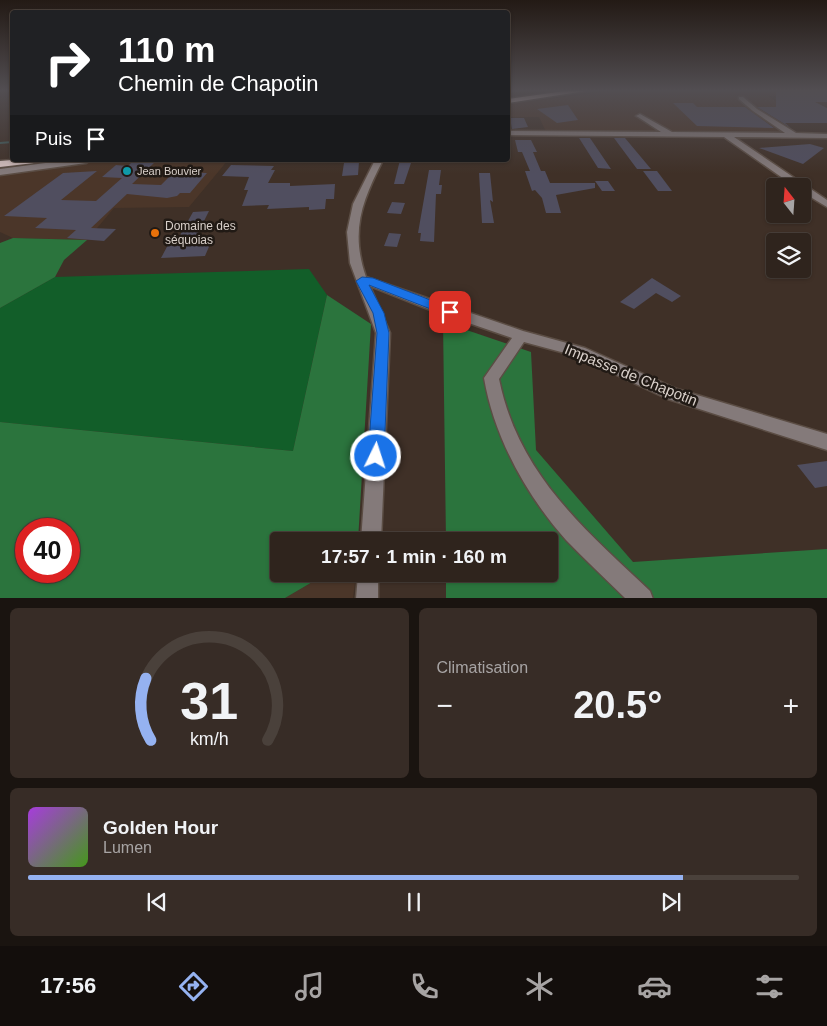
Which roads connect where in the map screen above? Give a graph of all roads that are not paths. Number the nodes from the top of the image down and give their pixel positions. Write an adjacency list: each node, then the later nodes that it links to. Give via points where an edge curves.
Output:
1 (643, 118): 4 (street)
2 (767, 118): 7 (street)
3 (510, 133): 4 (street)
4 (673, 136): 6 (street)
5 (827, 136): 8 (street)
6 (728, 137): 7 (street); 15 (street)
7 (796, 137): 8 (street)
8 (812, 137): 9 (street)
9 (827, 144)
10 (17, 162): 13 (main road)
11 (72, 162): 14 (street)
12 (378, 162): 18 (street, via 357,203 351,232 353,254)
13 (0, 164)
14 (0, 172)
15 (788, 178)
16 (811, 194): 17 (street)
17 (827, 204)
18 (362, 281): 19 (street, Impasse de Chapotin, via 370,281); 21 (street, via 378,313 383,333)
19 (521, 336): 20 (street, Impasse de Chapotin, via 580,352 673,394); 24 (street, via 491,378 494,400 505,426 533,478 563,521)
20 (827, 442)
21 (371, 532)
22 (368, 582): 23 (street)
23 (367, 598)
24 (642, 598)

